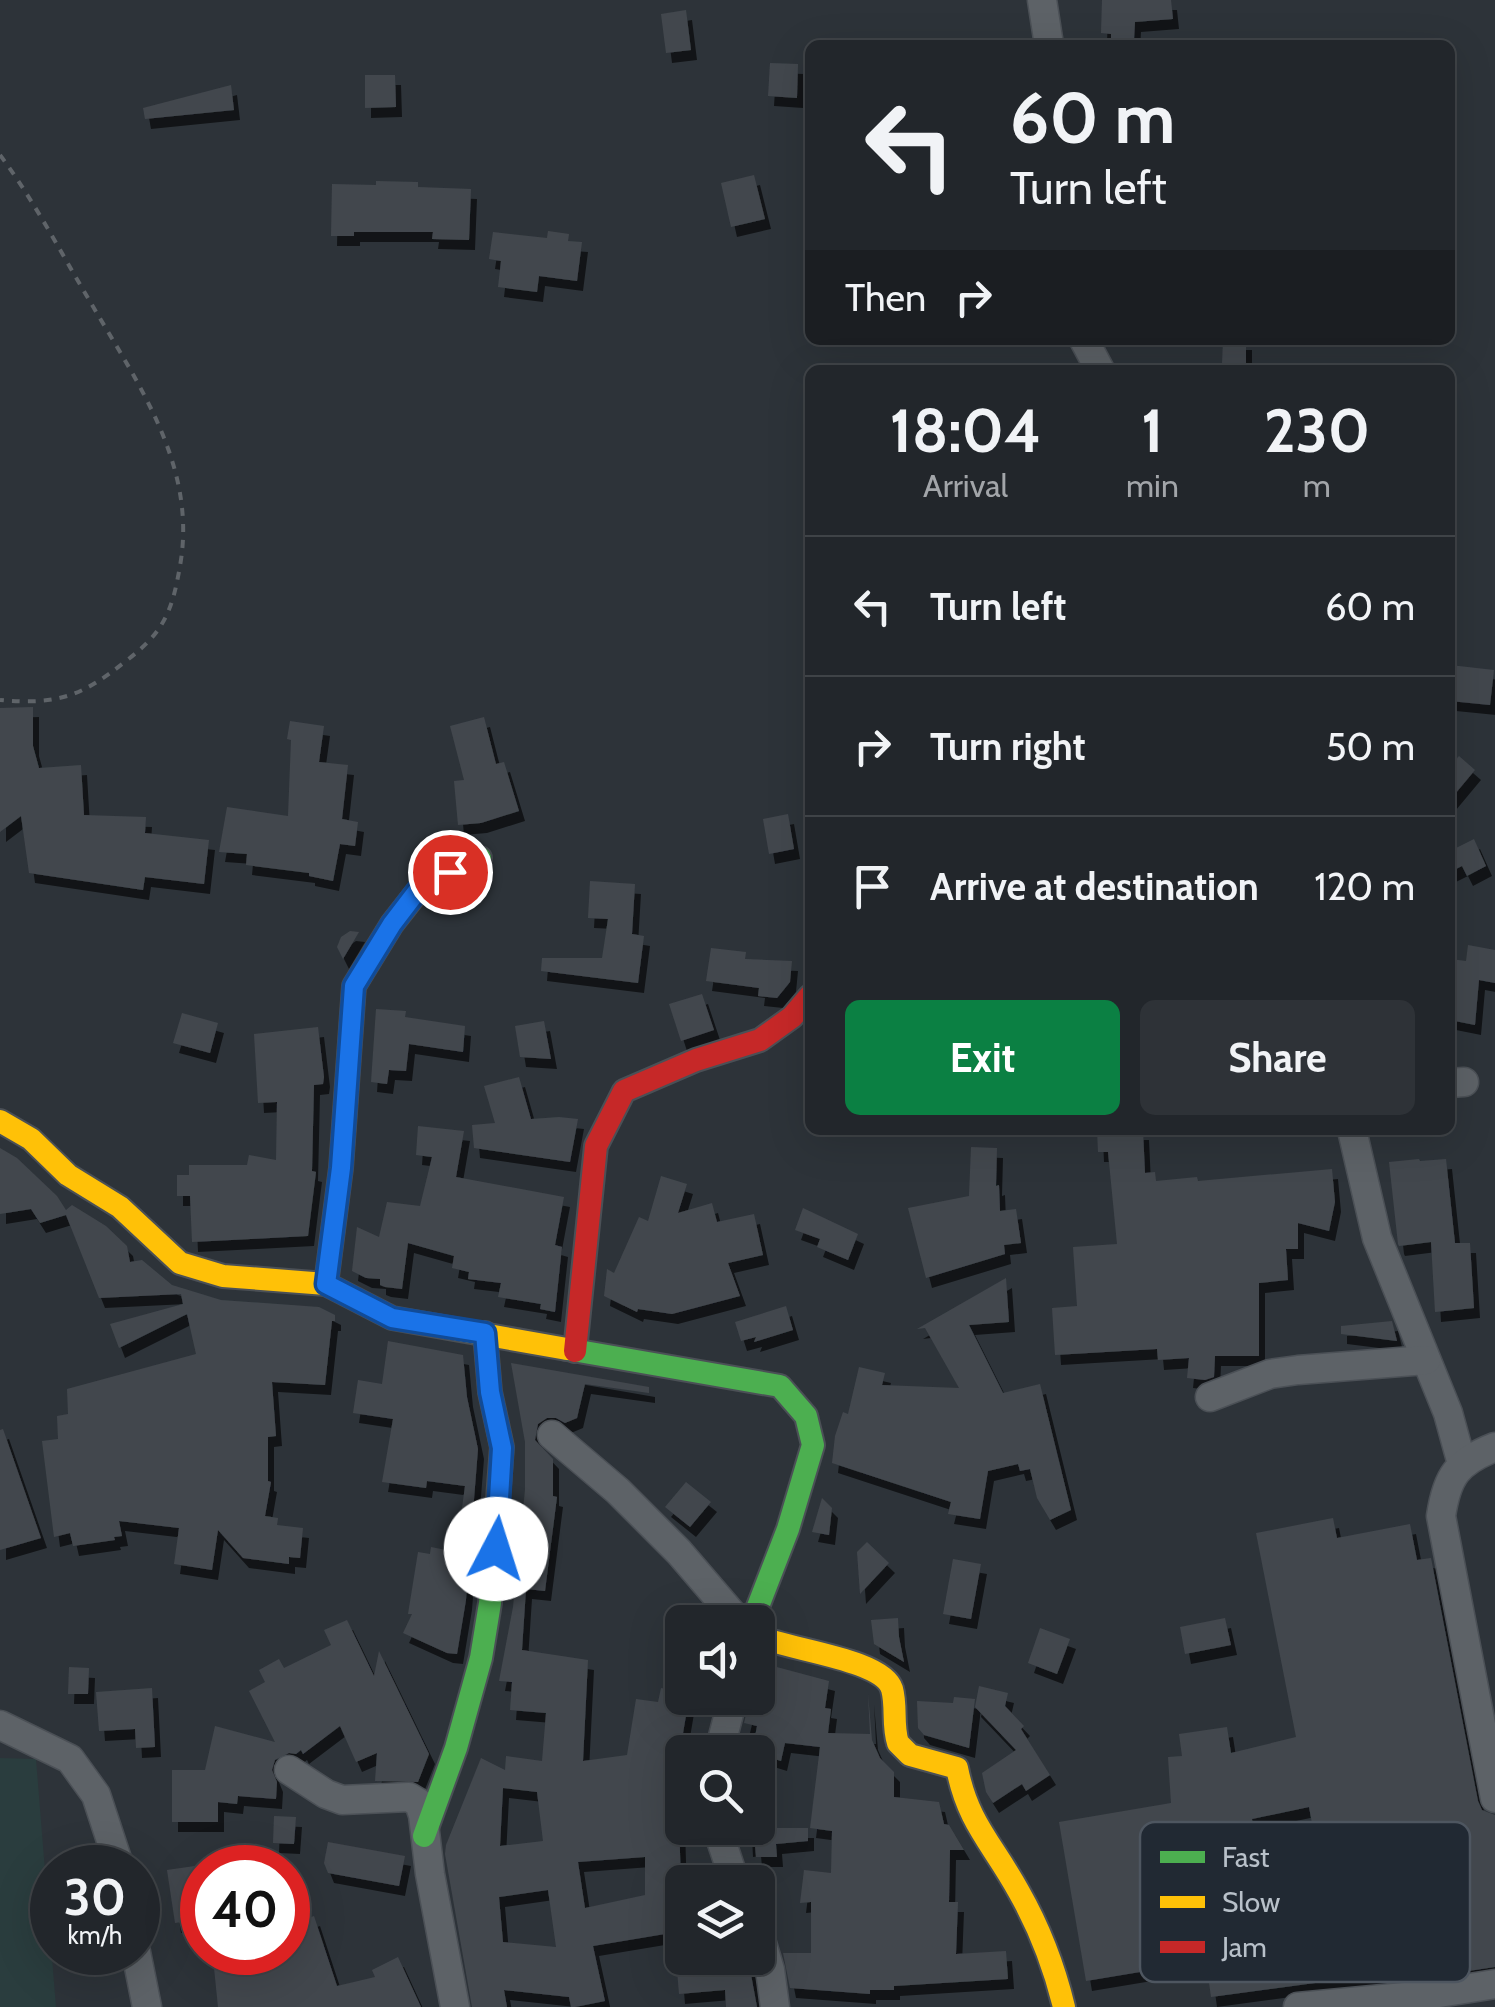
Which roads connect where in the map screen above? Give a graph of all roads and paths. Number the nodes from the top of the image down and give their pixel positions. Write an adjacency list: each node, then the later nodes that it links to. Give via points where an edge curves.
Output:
1 (1042, 0): 2 (street)
2 (1048, 40)
3 (0, 155): 4 (path, via 171,452 183,500 184,542 174,603 151,642 80,694 38,704)
4 (0, 700)
5 (480, 858): 9 (street, via 421,886 354,986)
6 (805, 1002): 11 (street, via 760,1040 624,1090 596,1146)
7 (0, 1120): 9 (street, via 120,1207 180,1264 223,1276)
8 (1353, 1135): 12 (street, via 1377,1238)
9 (326, 1284): 10 (street, via 392,1318)
10 (485, 1333): 11 (street); 23 (street, via 502,1448 490,1603 461,1732)
11 (576, 1351): 18 (street, via 780,1386 806,1416 813,1446)
12 (1426, 1360): 13 (street, via 1284,1372); 16 (street)
13 (1210, 1397)
14 (552, 1435): 17 (street, via 618,1491)
15 (1495, 1447): 16 (street)
16 (1462, 1464): 22 (street, via 1446,1487 1440,1516)
17 (724, 1605)
18 (759, 1605)
19 (775, 1645): 31 (street, via 888,1680 896,1740 903,1750 957,1768 974,1822 1051,1956)
20 (0, 1725): 24 (street, via 70,1760 96,1795)
21 (288, 1770): 23 (street, via 342,1800 409,1796 424,1815)
22 (1495, 1798)
23 (424, 1836): 29 (street)
24 (112, 1845)
25 (141, 1975): 28 (street)
26 (771, 1975): 30 (street)
27 (1495, 1984): 32 (street)
28 (147, 2007)
29 (455, 2007)
30 (775, 2007)
31 (1064, 2007)
32 (1298, 2007)

